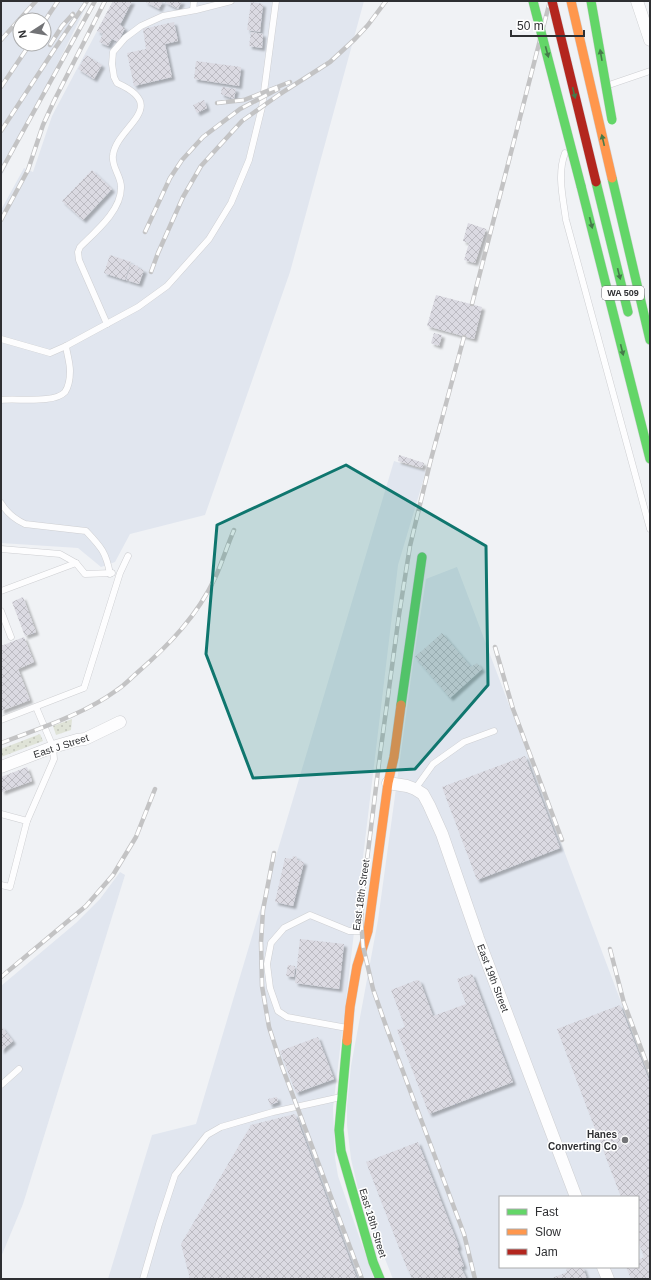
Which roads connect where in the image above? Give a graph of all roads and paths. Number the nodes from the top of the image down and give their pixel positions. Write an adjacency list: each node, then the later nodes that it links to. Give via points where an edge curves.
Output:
1 (194, 1): 9 (lane)
2 (231, 1): 9 (lane)
3 (276, 1): 15 (lane, via 261,115 249,160 231,203 209,239 167,286 138,307)
4 (533, 1): 20 (main road, one-way to 20, bridge)
5 (552, 1): 14 (main road, WA 509, one-way to 14, bridge)
6 (571, 1): 16 (main road, WA 509, one-way to 6, bridge)
7 (591, 1): 12 (main road, one-way to 7, bridge)
8 (637, 1): 10 (street)
9 (194, 10): 15 (lane, via 152,20 125,38 113,52 114,77 117,83 134,92 140,103 140,111 117,144 113,155 113,164 121,187 118,202 104,224 78,252 79,260)
10 (650, 40)
11 (650, 71): 22 (lane, via 600,89 585,104 564,157 561,176 566,220)
12 (614, 130)
13 (626, 199): 16 (main road)
14 (630, 320)
15 (107, 324): 18 (lane)
16 (650, 338)
17 (1, 339): 18 (lane, via 50,353)
18 (66, 346): 19 (lane, via 70,369 64,392 47,399)
19 (1, 400)
20 (650, 459)
21 (1, 503): 28 (lane, via 9,515 25,524 86,531 105,553)
22 (650, 529)
23 (1, 549): 26 (lane, via 60,554)
24 (128, 556): 27 (lane)
25 (422, 557): 38 (main road, East 18th Street, via 394,757)
26 (76, 563): 28 (lane, via 84,574); 29 (lane)
27 (120, 573): 28 (lane); 32 (lane, via 84,688)
28 (110, 574)
29 (1, 591)
30 (1, 611): 31 (lane)
31 (11, 638)
32 (36, 707): 33 (lane); 36 (lane)
33 (1, 720)
34 (120, 722): 36 (street, East J Street, via 85,739)
35 (494, 731): 39 (lane, via 464,742 433,764)
36 (53, 747): 37 (street, East J Street); 41 (lane, via 54,759)
37 (1, 767)
38 (388, 783): 39 (street); 43 (main road, East 18th Street)
39 (415, 789): 48 (street, East 19th Street, via 423,794 430,805 442,834 478,938)
40 (1, 814): 41 (lane)
41 (27, 821): 42 (lane, via 10,887)
42 (1, 885)
43 (368, 931): 44 (main road, East 18th Street, via 357,966); 44 (lane, via 349,931 310,915 284,928 271,943 267,964 270,988 278,1011 286,1017)
44 (348, 1028): 47 (main road, East 18th Street)
45 (19, 1069): 46 (lane)
46 (1, 1085)
47 (341, 1097): 50 (lane, via 273,1112 221,1127 207,1135 175,1175); 51 (main road, East 18th Street, via 341,1151)
48 (576, 1196)
49 (603, 1268): 52 (street)
50 (143, 1279)
51 (380, 1279)
52 (608, 1279)

